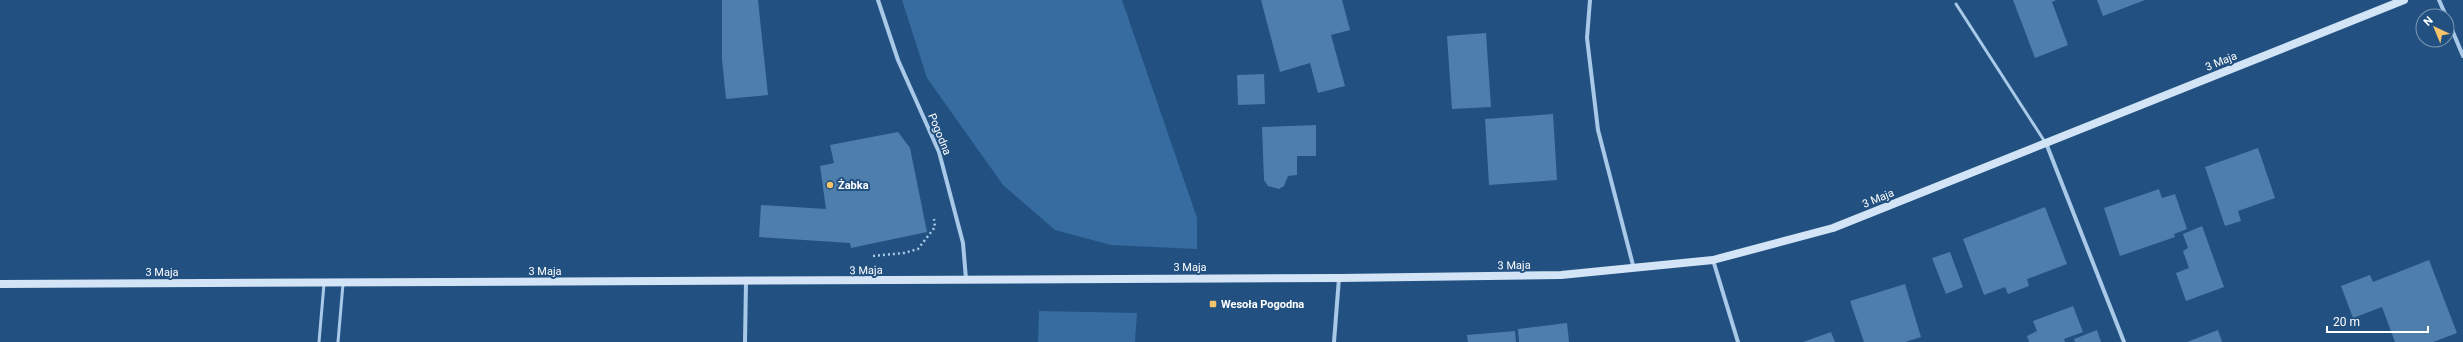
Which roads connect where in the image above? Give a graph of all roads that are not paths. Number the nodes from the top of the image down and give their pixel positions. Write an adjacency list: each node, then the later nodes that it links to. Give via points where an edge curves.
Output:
1 (878, 0): 11 (street, Pogodna, via 898,60 939,152 963,242)
2 (1590, 0): 9 (street, via 1586,38 1598,130)
3 (2404, 0): 7 (street, 3 Maja)
4 (1956, 4): 7 (lane)
5 (2455, 38): 6 (street)
6 (2463, 56)
7 (2046, 143): 8 (street, 3 Maja, via 1833,228); 21 (street)
8 (1713, 260): 9 (street, 3 Maja); 20 (street)
9 (1634, 269): 10 (street, 3 Maja, via 1561,275)
10 (1339, 278): 11 (street, 3 Maja); 19 (street)
11 (966, 279): 12 (street, 3 Maja)
12 (746, 281): 14 (street, 3 Maja); 18 (street)
13 (324, 283): 14 (street, 3 Maja); 15 (street, 3 Maja); 16 (lane)
14 (344, 283): 17 (lane)
15 (0, 284)
16 (319, 342)
17 (338, 342)
18 (745, 342)
19 (1334, 342)
20 (1738, 342)
21 (2124, 342)

